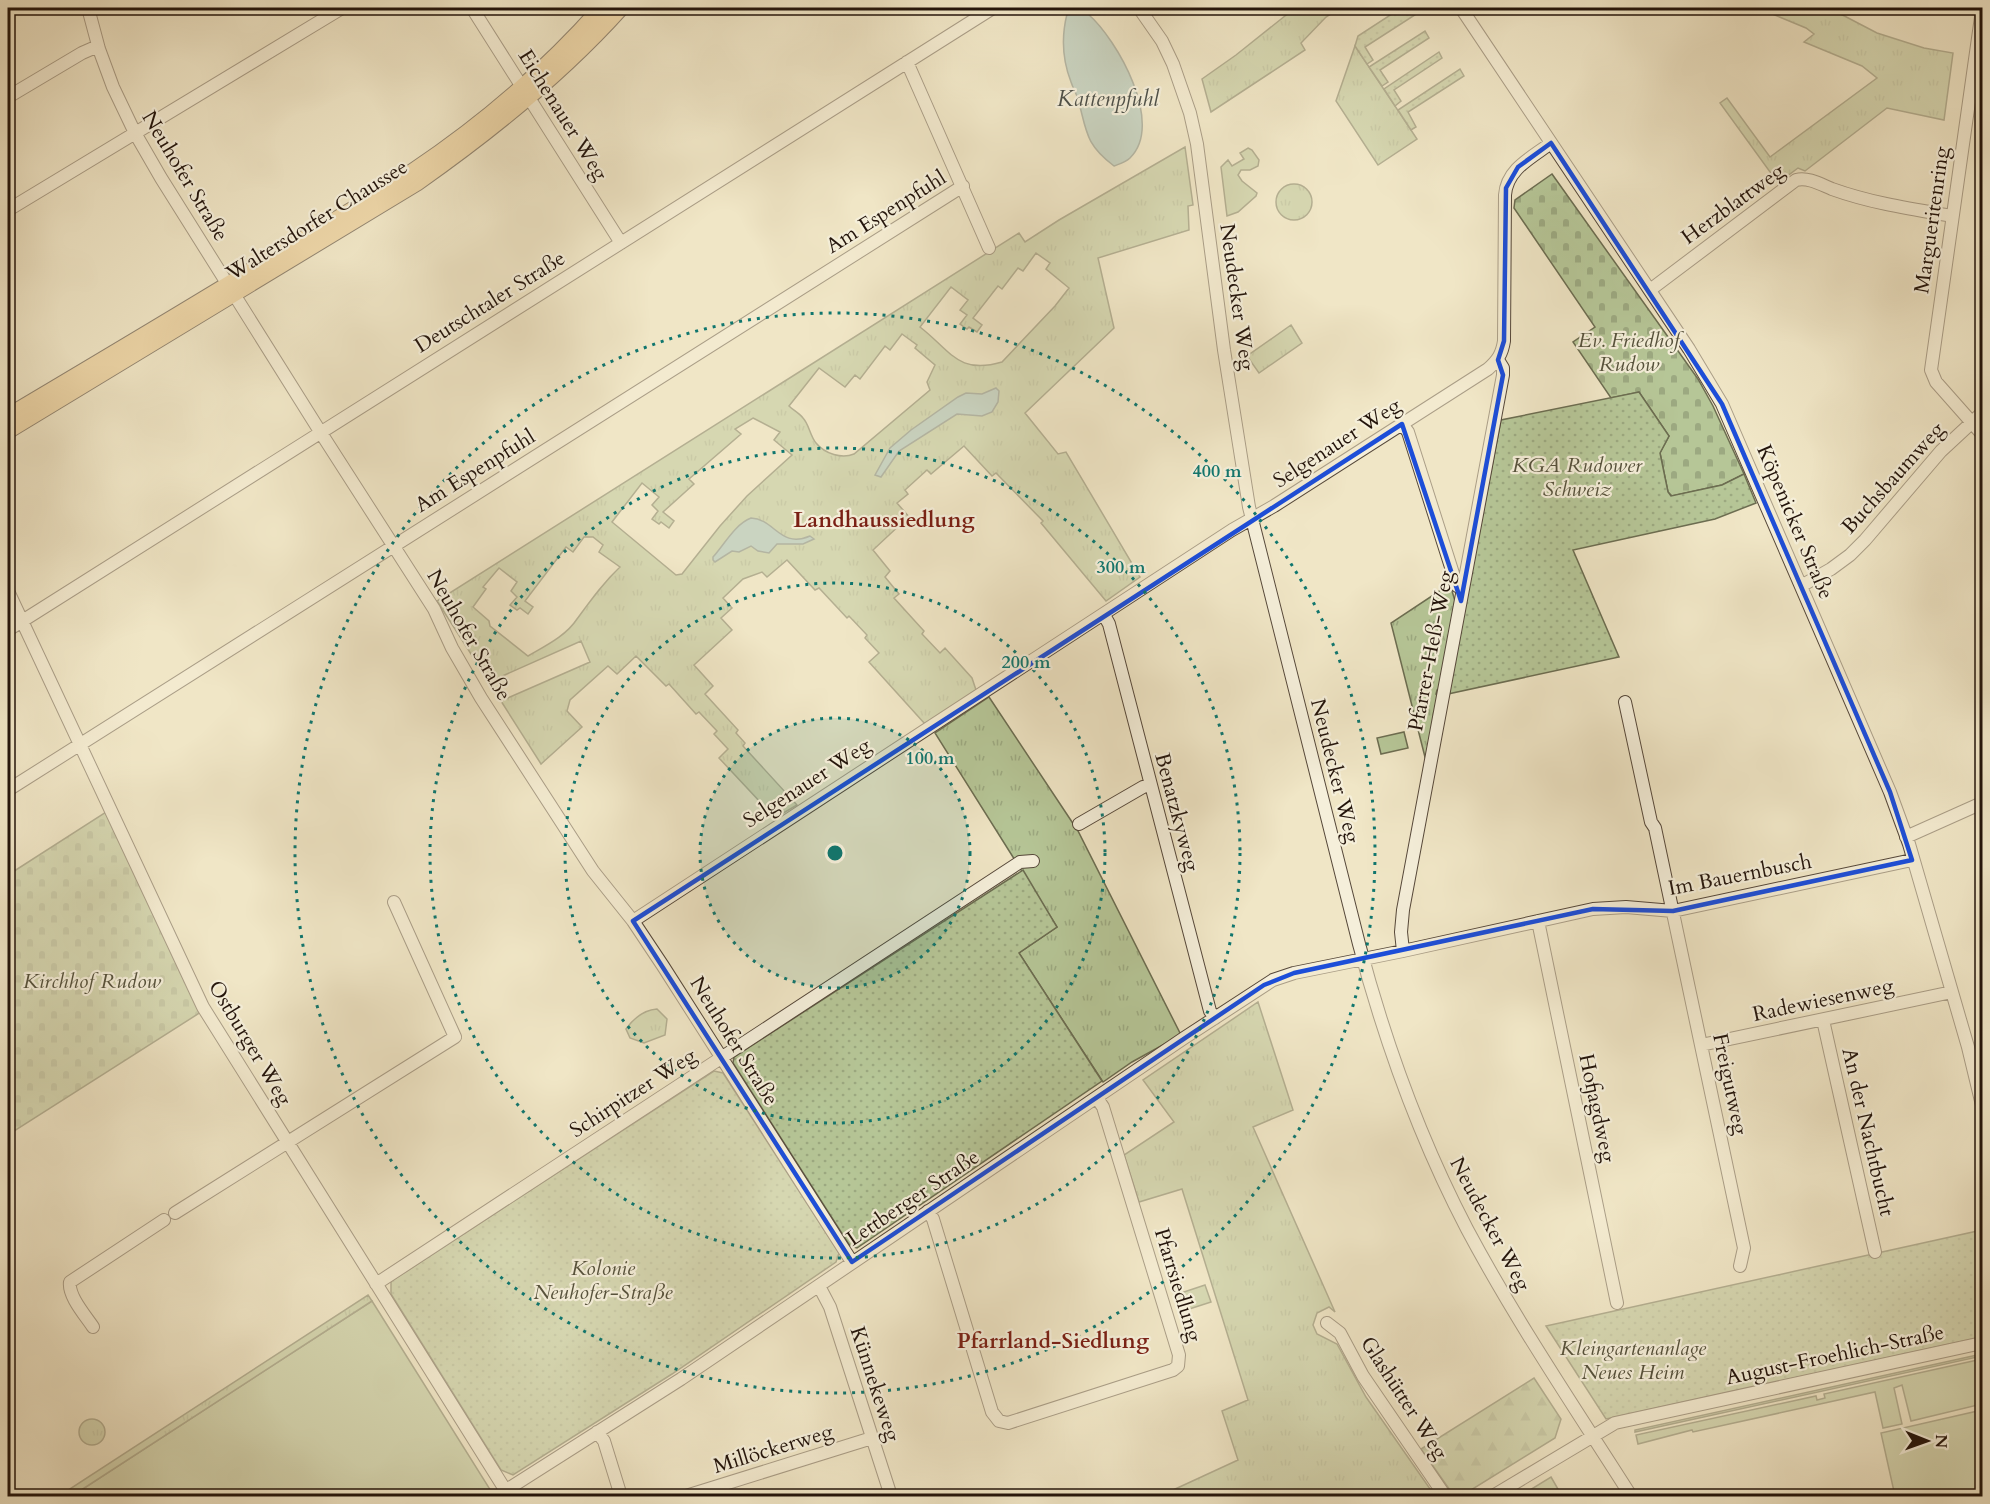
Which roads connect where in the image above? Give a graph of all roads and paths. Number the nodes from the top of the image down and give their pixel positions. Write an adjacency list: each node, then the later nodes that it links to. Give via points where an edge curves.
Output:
1 (88, 8): 10 (street, Neuhofer Straße)
2 (342, 8): 14 (street)
3 (472, 8): 12 (street, Eichenauer Weg)
4 (601, 8): 12 (main road, Waltersdorfer Chaussee)
5 (621, 8): 12 (main road, Waltersdorfer Chaussee, via 578,53)
6 (993, 8): 11 (street, Deutschtaler Straße)
7 (1139, 8): 31 (street, Neudecker Weg, via 1162,41 1190,113)
8 (1461, 8): 15 (street, Köpenicker Straße)
9 (1983, 10): 18 (street, Margueritenring)
10 (98, 46): 13 (street); 14 (street, Neuhofer Straße)
11 (907, 62): 16 (street); 19 (street, Deutschtaler Straße)
12 (526, 92): 19 (street, Eichenauer Weg); 21 (main road, Waltersdorfer Chaussee, via 463,151 417,183)
13 (8, 97)
14 (135, 133): 17 (street); 21 (street, Neuhofer Straße)
15 (1551, 144): 22 (street, Köpenicker Straße); 23 (street, via 1508,179 1504,341)
16 (963, 186): 20 (street); 32 (street, Am Espenpfuhl)
17 (8, 210)
18 (1952, 216): 22 (street, Herzblattweg, via 1865,200 1809,180 1796,180); 26 (street, Margueritenring, via 1931,370 1936,382)
19 (621, 243): 29 (street, Deutschtaler Straße)
20 (989, 248)
21 (231, 290): 25 (main road, Waltersdorfer Chaussee); 28 (main road, Waltersdorfer Chaussee); 29 (street, Neuhofer Straße)
22 (1650, 290): 33 (street, Köpenicker Straße, via 1722,404)
23 (1498, 360): 27 (street, Selgenauer Weg); 34 (street, Pfarrer-Heß-Weg, via 1503,375)
24 (1983, 413): 26 (street, Buchsbaumweg)
25 (8, 416)
26 (1972, 422): 30 (street, Margueritenring); 33 (street, Buchsbaumweg, via 1941,451 1850,555)
27 (1402, 424): 31 (street, Selgenauer Weg); 34 (street, via 1408,432 1457,586)
28 (8, 431)
29 (321, 433): 32 (street, Neuhofer Straße); 37 (street, Deutschtaler Straße)
30 (1983, 434)
31 (1252, 519): 36 (street, Selgenauer Weg); 53 (street, Neudecker Weg)
32 (393, 546): 40 (street, Am Espenpfuhl); 50 (street, Neuhofer Straße, via 434,609 481,698 593,871)
33 (1801, 586): 45 (street, Köpenicker Straße)
34 (1463, 588): 52 (street, Pfarrer-Heß-Weg, via 1403,910)
35 (8, 591): 37 (street, Ostburger Weg)
36 (1104, 615): 41 (street, Benatzkyweg); 50 (street, Selgenauer Weg)
37 (22, 621): 38 (street, Deutschtaler Straße); 40 (street, Ostburger Weg)
38 (8, 630)
39 (1625, 702): 49 (street, Freigutweg)
40 (80, 744): 42 (street, Am Espenpfuhl); 61 (street, Ostburger Weg, via 203,1007)
41 (1150, 785): 44 (street); 55 (street, Benatzkyweg)
42 (8, 790)
43 (1983, 803): 45 (street)
44 (1079, 824)
45 (1906, 837): 46 (street, Köpenicker Straße)
46 (1912, 860): 49 (street, Im Bauernbusch); 54 (street, Köpenicker Straße)
47 (1033, 861): 58 (street, Schirpitzer Weg, via 1020,862)
48 (394, 902): 61 (street, via 455,1037)
49 (1673, 911): 51 (street, Im Bauernbusch, via 1608,907); 57 (street, Freigutweg)
50 (633, 921): 58 (street, Neuhofer Straße)
51 (1538, 921): 52 (street, Im Bauernbusch); 70 (street, Hofjagdweg)
52 (1403, 951): 53 (street, Im Bauernbusch)
53 (1363, 959): 55 (street, Lettberger Straße, via 1284,976); 75 (street, Neudecker Weg, via 1414,1111 1466,1227)
54 (1952, 992): 56 (street, Radewiesenweg); 60 (street, Köpenicker Straße)
55 (1215, 1018): 59 (street, Lettberger Straße)
56 (1823, 1020): 57 (street, Radewiesenweg); 65 (street, An der Nachtbucht)
57 (1701, 1045): 67 (street, Freigutweg, via 1744,1248)
58 (721, 1058): 66 (street, Neuhofer Straße); 68 (street, Schirpitzer Weg)
59 (1097, 1098): 62 (street, Lettberger Straße); 62 (street, Pfarrsiedlung, via 1179,1355 1178,1366 1173,1370 1008,1423 999,1421)
60 (1983, 1105)
61 (288, 1143): 63 (street); 68 (street, Ostburger Weg)
62 (928, 1211): 66 (street, Lettberger Straße)
63 (175, 1213)
64 (164, 1220): 72 (street, via 70,1282 75,1300)
65 (1875, 1252)
66 (852, 1262): 69 (street, Lettberger Straße)
67 (1740, 1266)
68 (376, 1284): 77 (street, Ostburger Weg)
69 (819, 1286): 74 (street, Lettberger Straße); 76 (street, Künnekeweg, via 830,1307)
70 (1617, 1303)
71 (1327, 1323): 81 (street, Glashütter Weg, via 1340,1333)
72 (93, 1327)
73 (1983, 1343): 75 (street, August-Froehlich-Straße, via 1615,1423)
74 (597, 1431): 77 (street, Lettberger Straße); 78 (street)
75 (1593, 1436): 82 (street, August-Froehlich-Straße); 83 (street, Neudecker Weg)
76 (872, 1438): 79 (street, Millöckerweg); 80 (street, Künnekeweg)
77 (502, 1494)
78 (621, 1497)
79 (686, 1497)
80 (891, 1497)
81 (1445, 1497)
82 (1493, 1497)
83 (1631, 1497)

